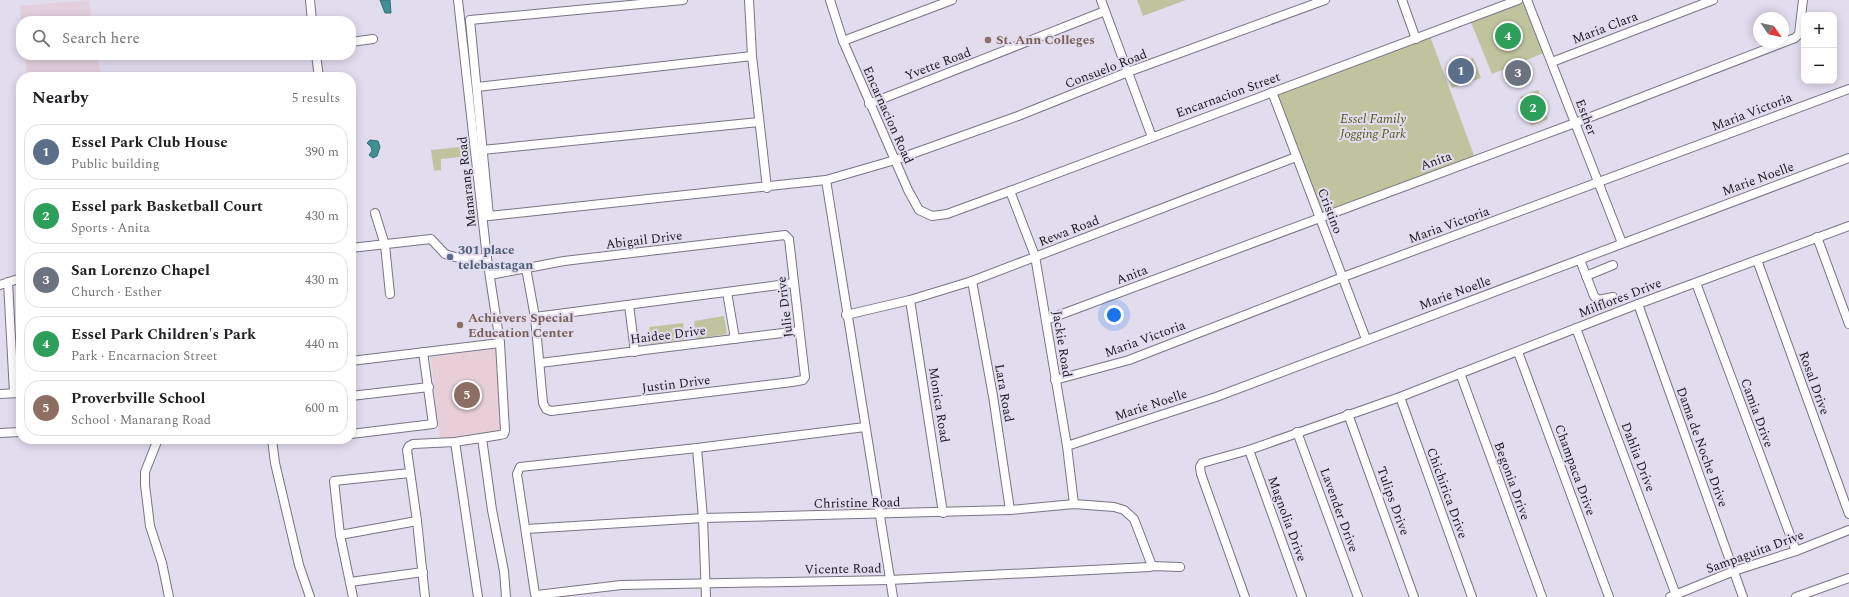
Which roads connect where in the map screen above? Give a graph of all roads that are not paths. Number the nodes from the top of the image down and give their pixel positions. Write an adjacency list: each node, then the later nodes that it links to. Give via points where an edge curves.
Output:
1 (310, 0): 15 (street)
2 (458, 0): 50 (street, Manarang Road)
3 (683, 0): 25 (street, via 470,20)
4 (749, 0): 20 (street)
5 (830, 0): 19 (street, Encarnacion Road)
6 (952, 0): 19 (street)
7 (1101, 0): 14 (street)
8 (1325, 0): 24 (street, Consuelo Road)
9 (1402, 0): 17 (street)
10 (1518, 0): 17 (street, Encarnacion Street)
11 (1527, 0): 22 (street, Esther)
12 (1802, 0): 30 (street, Anita, via 1800,34 1795,38)
13 (1708, 1): 22 (street, Maria Clara)
14 (1105, 11): 24 (street); 28 (street, Yvette Road)
15 (312, 16)
16 (373, 39): 18 (street)
17 (1416, 39): 27 (street, Encarnacion Street)
18 (356, 41)
19 (843, 42): 28 (street, Encarnacion Road)
20 (752, 56): 25 (street); 29 (street)
21 (317, 60): 23 (street)
22 (1552, 62): 30 (street, Esther)
23 (318, 72)
24 (1128, 72): 31 (street); 35 (street, Consuelo Road, via 1018,116)
25 (477, 87): 32 (street)
26 (1849, 89): 37 (street, Maria Victoria)
27 (1272, 92): 31 (street, Encarnacion Street); 33 (street, Cristino)
28 (869, 104): 35 (street, Encarnacion Road)
29 (759, 122): 32 (street); 38 (street)
30 (1575, 123): 37 (street, Esther); 42 (street, Anita)
31 (1152, 137): 39 (street, Encarnacion Street)
32 (482, 150): 38 (street, Consuelo Road, via 489,216)
33 (1296, 157): 42 (street, Cristino); 49 (street, Rewa Road)
34 (1849, 158): 46 (street, Marie Noelle)
35 (895, 160): 36 (street, Consuelo Road); 41 (street, Encarnacion Road, via 919,210 932,216)
36 (826, 180): 38 (street, Consuelo Road); 69 (street)
37 (1598, 183): 46 (street, Esther); 57 (street, Maria Victoria)
38 (768, 188)
39 (1010, 191): 41 (street, Encarnacion Street); 49 (street, Jackie Road)
40 (375, 213): 47 (street)
41 (947, 214)
42 (1319, 217): 57 (street, Cristino); 71 (street, Anita)
43 (1849, 226): 45 (street, Milflores Drive)
44 (787, 237): 54 (street, Abigail Drive, via 777,236 564,261); 61 (street, Julie Drive)
45 (1817, 237): 52 (street, Milflores Drive); 72 (street)
46 (1622, 243): 51 (street, Marie Noelle)
47 (385, 245): 48 (street); 50 (street, via 431,239 445,254 462,259); 64 (street)
48 (356, 248)
49 (1035, 256): 59 (street, Rewa Road); 71 (street, Jackie Road)
50 (487, 258): 55 (street, Manarang Road)
51 (1580, 260): 56 (street); 76 (street, Marie Noelle)
52 (1757, 260): 62 (street, Milflores Drive); 110 (street, Rosal Drive)
53 (1613, 265): 56 (street)
54 (526, 268): 55 (street, Abigail Drive); 70 (street)
55 (490, 275): 77 (street, Manarang Road)
56 (1586, 276): 65 (street, via 1598,300)
57 (1343, 277): 76 (street, Cristino); 85 (street, Maria Victoria, via 1130,360)
58 (16, 279): 60 (street)
59 (972, 281): 66 (street, Rewa Road); 107 (street, Lara Road)
60 (4, 283): 86 (street)
61 (794, 283): 63 (street); 74 (street, Julie Drive)
62 (1696, 283): 67 (street, Milflores Drive); 116 (street, Camia Drive)
63 (727, 292): 68 (street); 75 (street)
64 (390, 294)
65 (1613, 296)
66 (910, 300): 69 (street, Rewa Road); 108 (street, Monica Road)
67 (1638, 304): 73 (street, Milflores Drive); 119 (street, Dama de Noche Drive)
68 (629, 305): 70 (street); 79 (street)
69 (846, 314): 93 (street)
70 (535, 317): 82 (street)
71 (1046, 320): 85 (street, Jackie Road)
72 (1849, 324)
73 (1576, 328): 80 (street, Milflores Drive); 125 (street, Dahlia Drive)
74 (799, 331): 75 (street, Haidee Drive); 83 (street, Julie Drive)
75 (735, 339): 79 (street, Haidee Drive)
76 (1366, 339): 102 (street, Marie Noelle, via 1216,397)
77 (500, 343): 78 (street); 98 (street, Manarang Road, via 504,434)
78 (423, 352): 81 (street); 87 (street)
79 (635, 352): 82 (street, Haidee Drive)
80 (1518, 352): 84 (street, Milflores Drive); 140 (street, Champaca Drive)
81 (356, 360)
82 (540, 363): 83 (street, Justin Drive, via 544,403 546,409 551,411 792,382 803,380)
83 (806, 374)
84 (1460, 374): 91 (street, Milflores Drive); 139 (street, Begonia Drive)
85 (1055, 380): 102 (street, Jackie Road)
86 (16, 385)
87 (429, 388): 90 (street); 97 (street, via 433,424)
88 (16, 393): 89 (street)
89 (0, 394)
90 (356, 395)
91 (1400, 397): 92 (street, Milflores Drive); 138 (street, Chichirica Drive)
92 (1348, 414): 95 (street, Milflores Drive); 137 (street, Tulips Drive)
93 (865, 427): 103 (street); 109 (street)
94 (16, 432): 96 (street)
95 (1297, 432): 104 (street, Milflores Drive); 136 (street, Lavender Drive)
96 (0, 433)
97 (356, 433)
98 (482, 438): 99 (street); 131 (street)
99 (455, 442): 105 (street, via 408,446); 130 (street)
100 (156, 444): 126 (street, via 145,472 145,485 150,526 162,563)
101 (273, 444): 127 (street, via 299,565)
102 (1067, 446): 106 (street, Jackie Road)
103 (697, 448): 111 (street); 113 (street, via 520,467 517,474)
104 (1249, 450): 134 (street, Milflores Drive, via 1202,463 1200,467); 135 (street, Magnolia Drive)
105 (410, 473): 112 (street); 115 (street, via 334,481)
106 (1074, 504): 107 (street, Christine Road); 117 (street, Christine Road, via 1114,507 1129,514 1134,519)
107 (1010, 510): 108 (street, Christine Road)
108 (943, 513): 109 (street, Christine Road)
109 (879, 514): 111 (street, Christine Road); 122 (street)
110 (1849, 514)
111 (703, 518): 113 (street, Christine Road); 124 (street)
112 (417, 521): 115 (street); 120 (street)
113 (526, 529): 124 (street, Vicente Road, via 537,596 621,585)
114 (1849, 530): 116 (street, Sampaguita Drive)
115 (340, 534): 123 (street)
116 (1796, 551): 119 (street, Sampaguita Drive)
117 (1152, 566): 118 (street, Vicente Road); 122 (street, Vicente Road)
118 (1180, 567)
119 (1734, 571): 125 (street, Sampaguita Drive); 141 (street, Dama de Noche Drive)
120 (422, 572): 123 (street); 129 (street)
121 (1849, 578): 142 (street)
122 (890, 580): 124 (street, Vicente Road); 133 (street)
123 (350, 582): 128 (street)
124 (705, 584): 132 (street)
125 (1673, 596)
126 (169, 597)
127 (310, 597)
128 (353, 597)
129 (425, 597)
130 (478, 597)
131 (506, 597)
132 (706, 597)
133 (893, 597)
134 (1245, 597)
135 (1302, 597)
136 (1358, 597)
137 (1414, 597)
138 (1472, 597)
139 (1542, 597)
140 (1609, 597)
141 (1744, 597)
142 (1796, 597)

